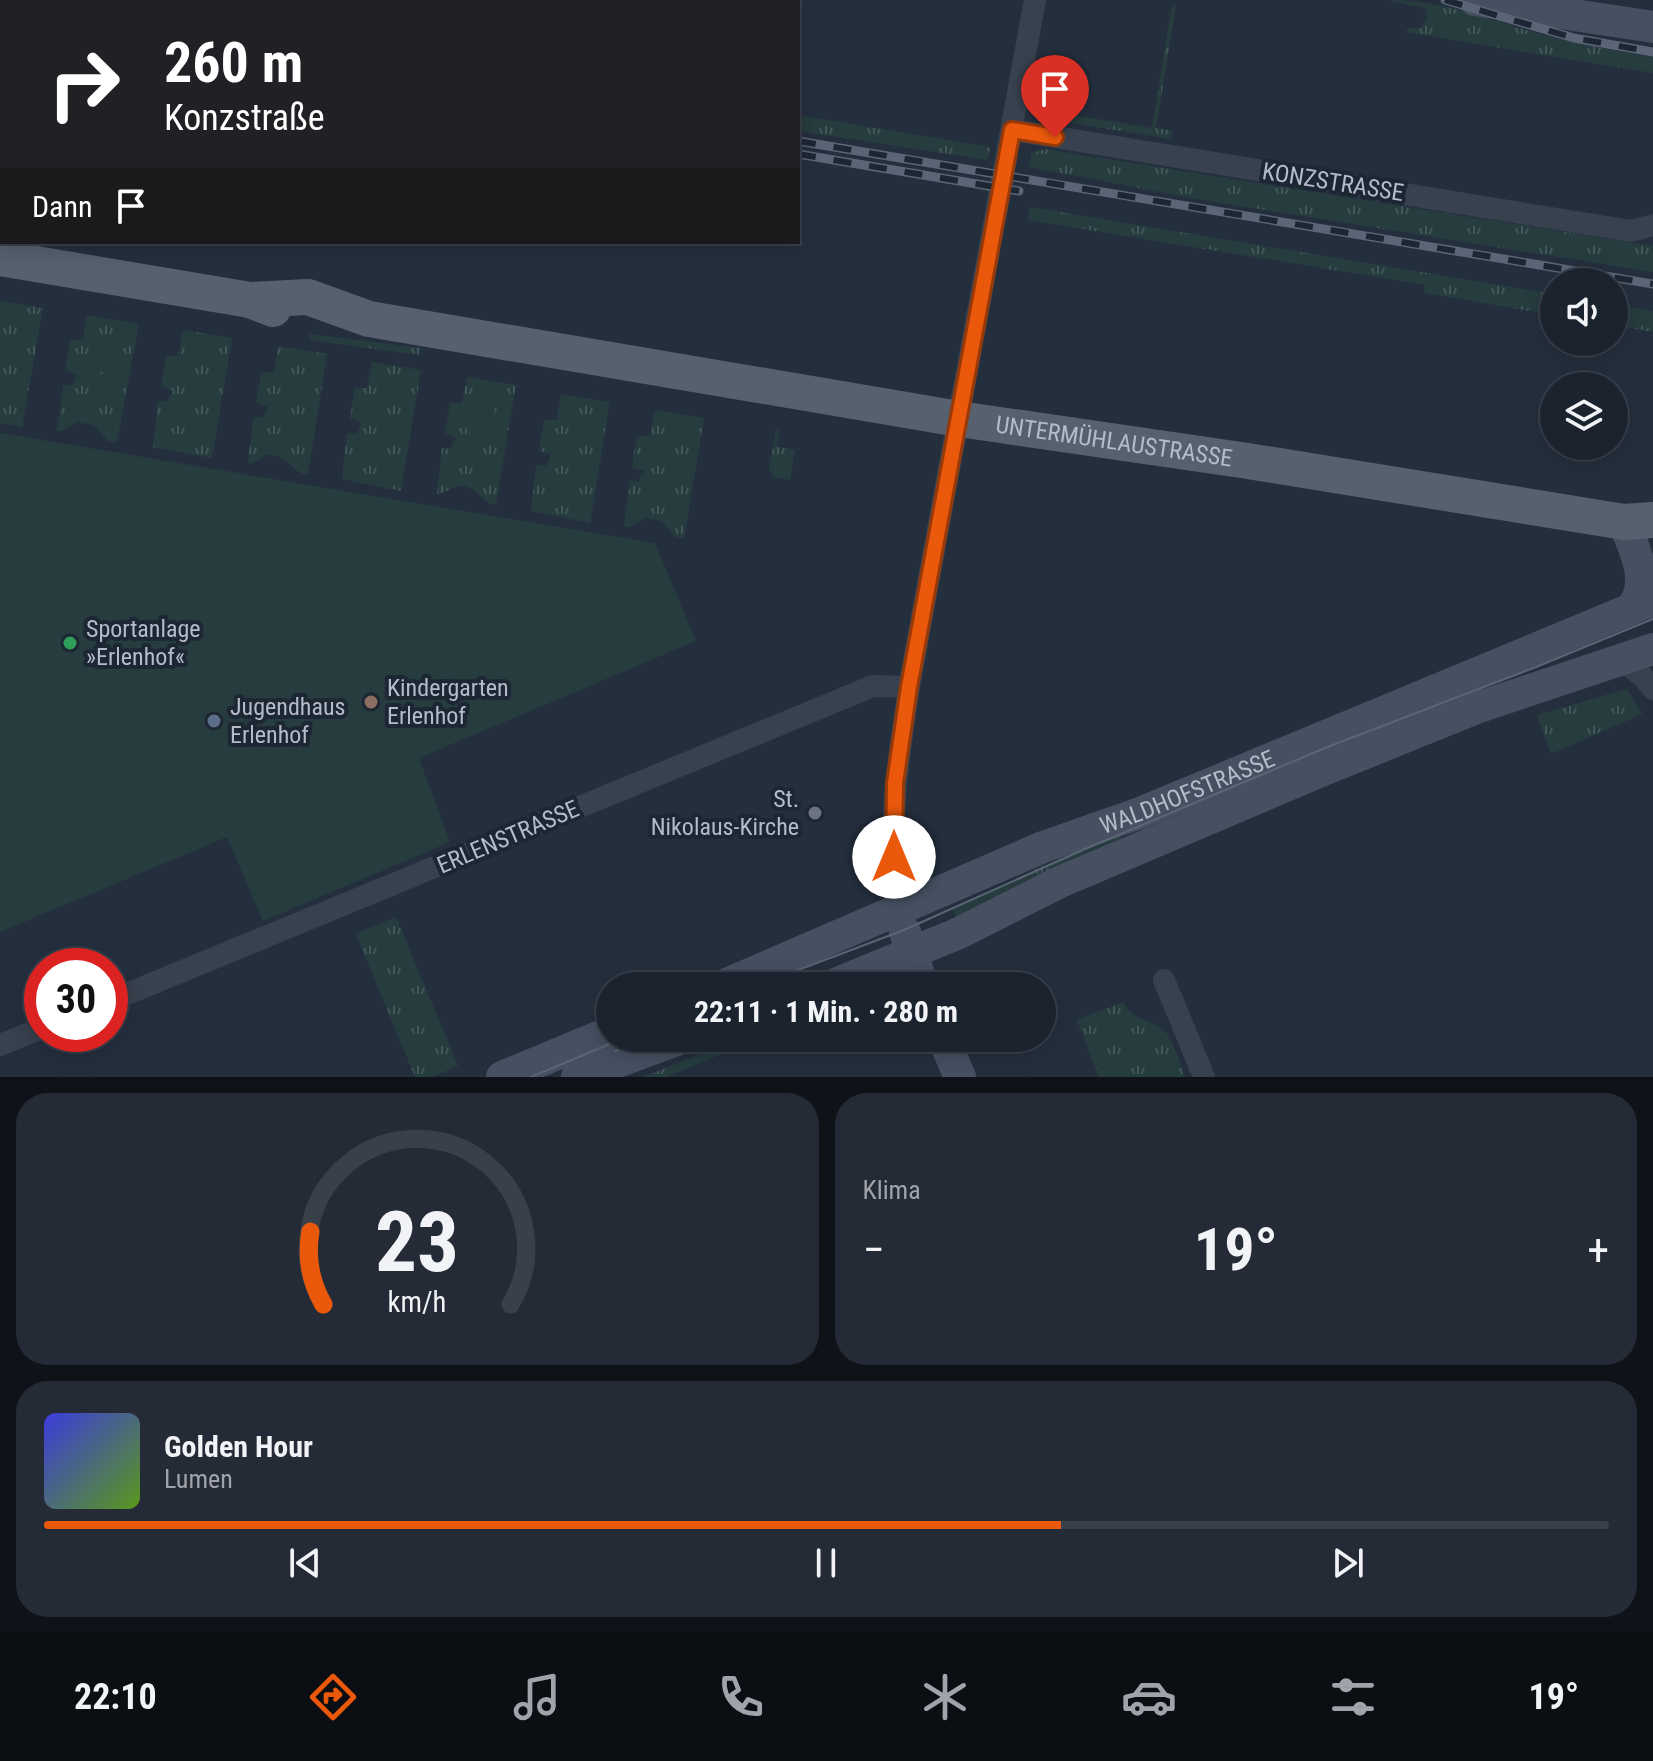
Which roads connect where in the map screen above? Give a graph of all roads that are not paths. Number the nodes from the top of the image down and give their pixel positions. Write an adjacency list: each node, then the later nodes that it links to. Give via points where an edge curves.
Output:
1 (1035, 0): 4 (street)
2 (1475, 0): 3 (street)
3 (1653, 27)
4 (1012, 130): 5 (street, KONZSTRASSE, via 1631,231); 7 (street)
5 (1653, 225)
6 (0, 258): 7 (main road, UNTERMÜHLAUSTRASSE, via 250,300 304,321 369,319)
7 (959, 419): 8 (main road, UNTERMÜHLAUSTRASSE); 13 (street)
8 (1643, 526): 9 (street)
9 (1642, 604): 11 (street, WALDHOFSTRASSE)
10 (1653, 649): 12 (street, WALDHOFSTRASSE)
11 (1525, 652): 15 (street, via 1499,677 1500,689); 16 (street, WALDHOFSTRASSE)
12 (1622, 660): 14 (street); 15 (street, WALDHOFSTRASSE)
13 (909, 687): 16 (street, via 894,796); 22 (street, ERLENSTRASSE, via 875,684)
14 (1653, 689)
15 (1511, 696): 17 (street, WALDHOFSTRASSE, via 1213,815)
16 (898, 909): 17 (street); 18 (street, WALDHOFSTRASSE)
17 (911, 953): 19 (street, WALDHOFSTRASSE); 20 (street)
18 (754, 972)
19 (864, 972)
20 (918, 972)
21 (1164, 980): 31 (street)
22 (128, 994)
23 (24, 1035): 25 (street)
24 (596, 1038): 28 (street)
25 (0, 1045)
26 (644, 1052): 29 (street)
27 (949, 1052): 30 (street)
28 (502, 1077)
29 (577, 1077)
30 (960, 1077)
31 (1204, 1077)

